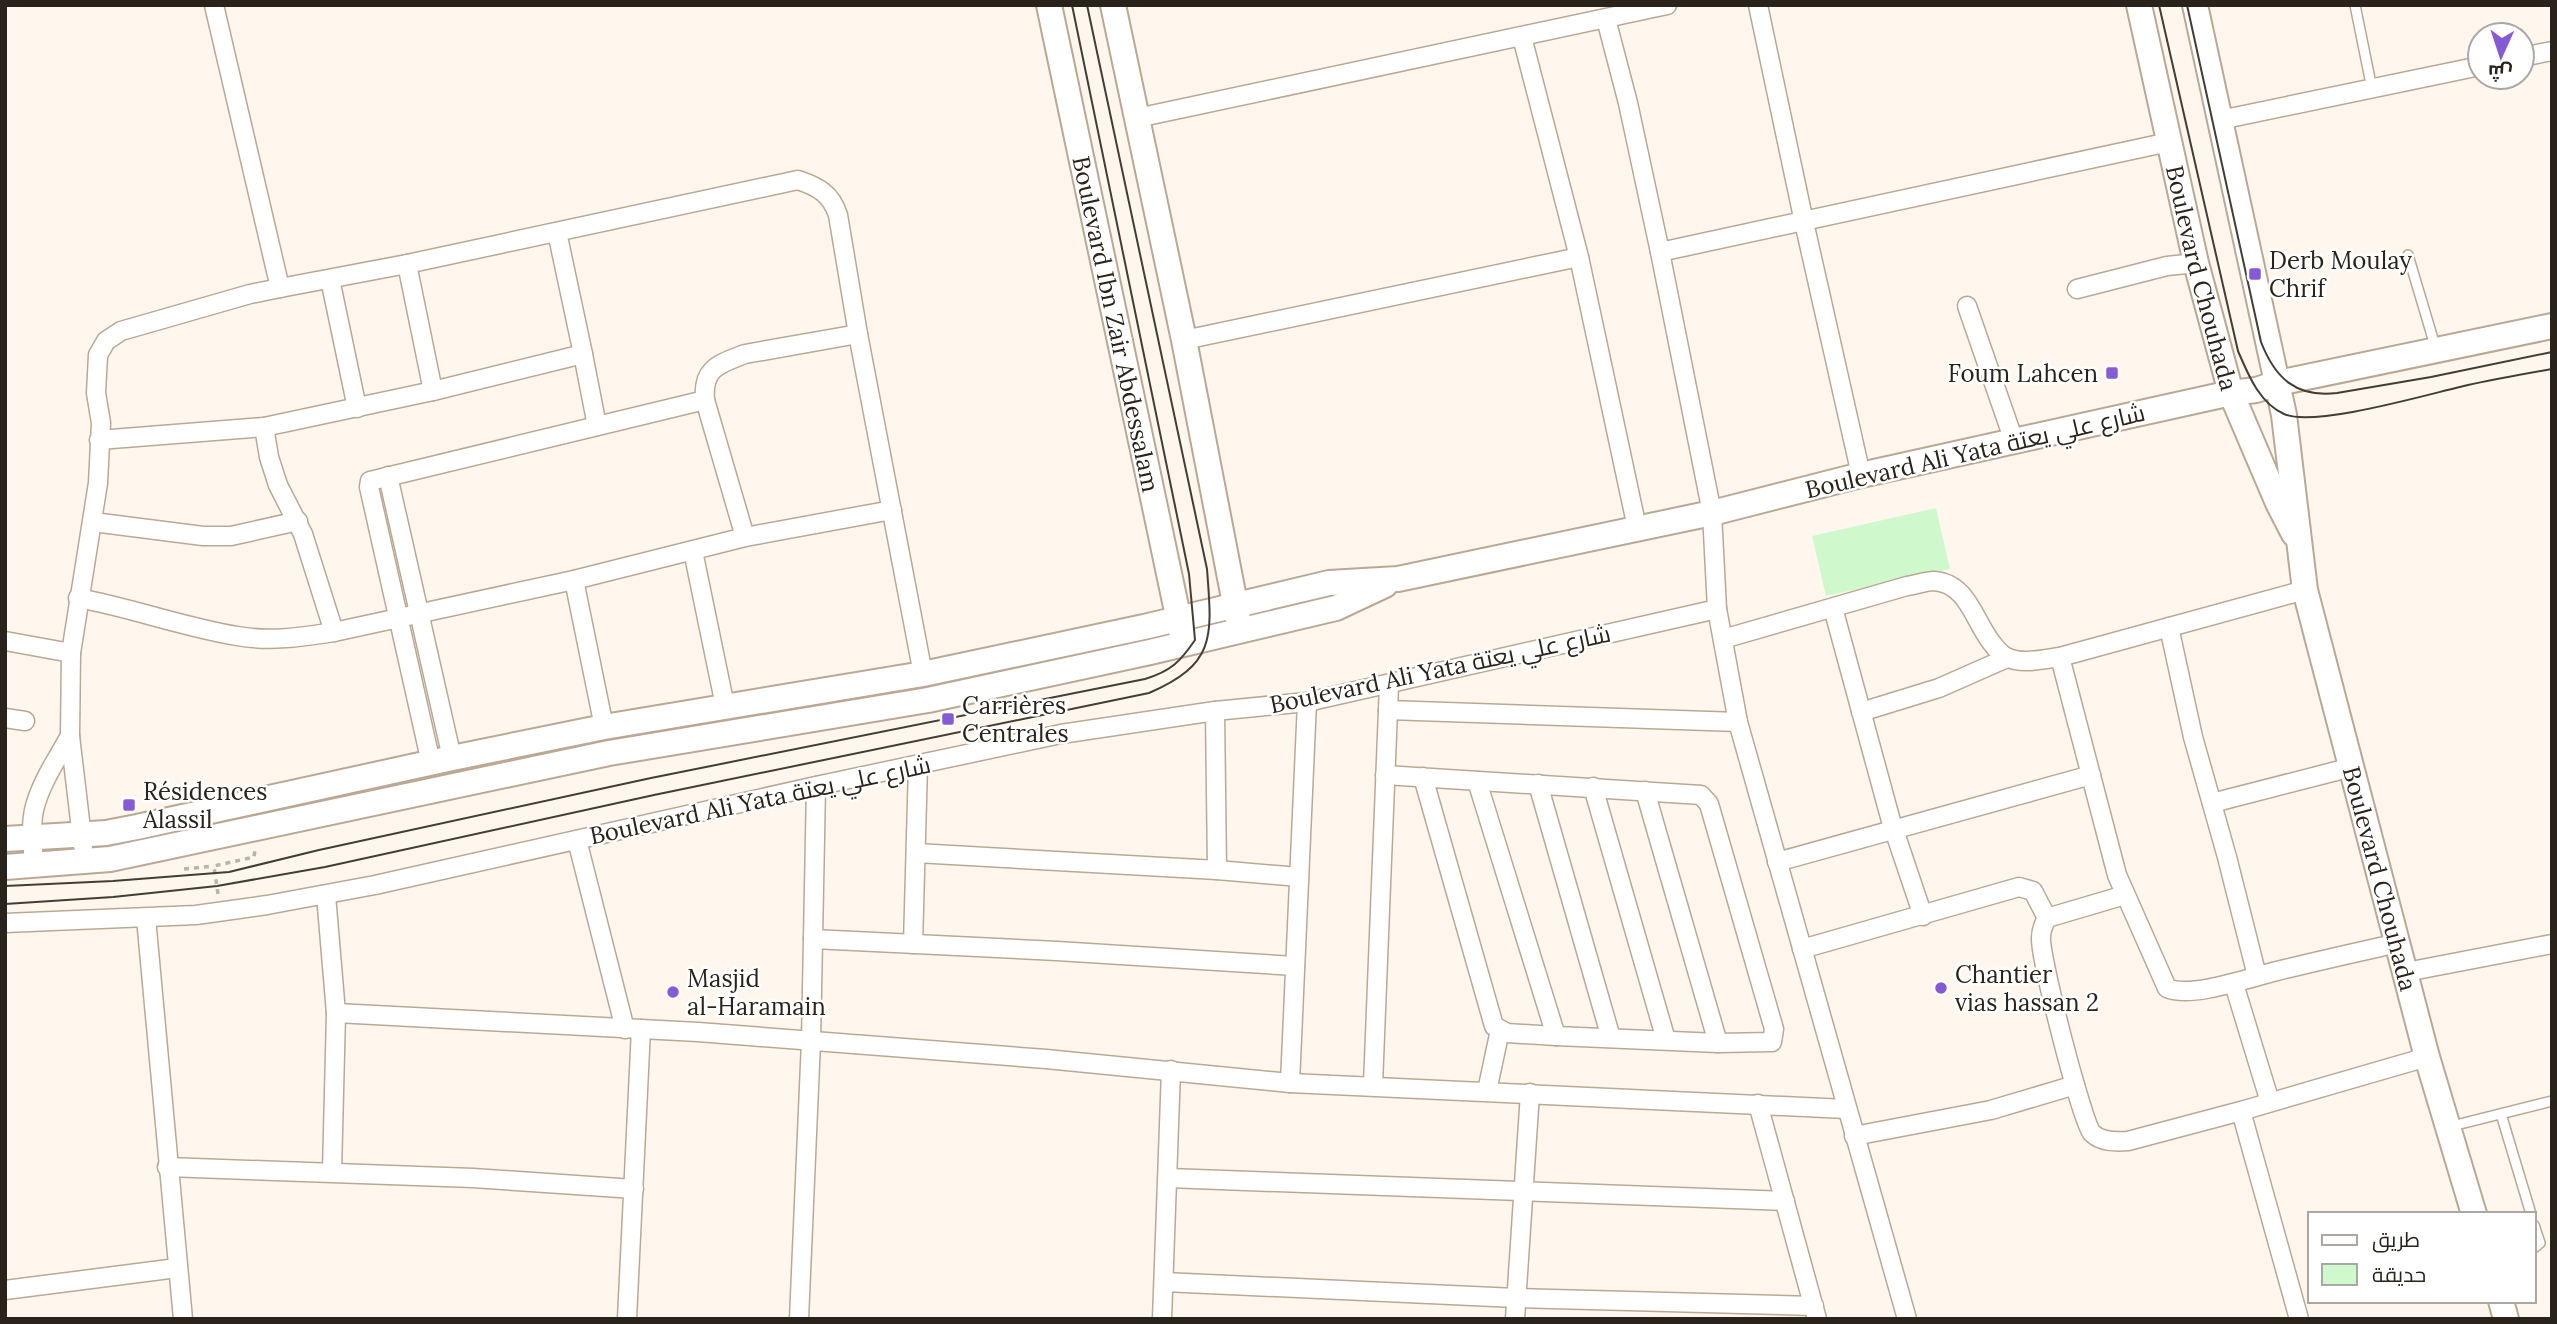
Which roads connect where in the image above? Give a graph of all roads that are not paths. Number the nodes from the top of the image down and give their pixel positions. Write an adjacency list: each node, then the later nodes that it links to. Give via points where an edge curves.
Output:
1 (214, 5): 24 (street)
2 (1049, 5): 60 (main road, Boulevard Ibn Zair Abdessalam)
3 (1113, 5): 13 (main road)
4 (1667, 5): 9 (street)
5 (1758, 5): 16 (street)
6 (2139, 5): 15 (main road, Boulevard Chouhada)
7 (2194, 5): 14 (main road, Boulevard Chouhada)
8 (2354, 5): 12 (lane)
9 (1606, 19): 10 (street); 18 (street)
10 (1522, 37): 13 (street); 20 (street)
11 (2466, 69): 12 (street)
12 (2372, 89): 14 (street)
13 (1137, 118): 29 (main road)
14 (2220, 120): 32 (main road, Boulevard Chouhada)
15 (2169, 142): 16 (street); 21 (main road, Boulevard Chouhada)
16 (1804, 222): 18 (street); 41 (street)
17 (557, 232): 22 (street); 28 (street, via 798,180 818,186 833,200 838,215); 31 (street)
18 (1660, 252): 44 (street)
19 (2408, 254): 30 (lane)
20 (1578, 257): 29 (street); 47 (street)
21 (2196, 263): 25 (street); 34 (main road, Boulevard Chouhada)
22 (407, 264): 23 (street); 33 (street)
23 (330, 279): 24 (street); 36 (street)
24 (279, 288): 39 (street, via 121,331 106,341 98,355)
25 (2077, 289)
26 (1967, 306): 40 (street)
27 (2552, 326): 30 (main road, Boulevard Ali Yata شارع علي يعتة)
28 (858, 334): 35 (street, via 728,360 708,375); 43 (street)
29 (1184, 340): 55 (main road)
30 (2437, 351): 32 (main road, Boulevard Ali Yata شارع علي يعتة)
31 (583, 354): 33 (street); 37 (street)
32 (2278, 383): 34 (main road, Boulevard Ali Yata شارع علي يعتة); 49 (main road, Boulevard Chouhada)
33 (433, 391): 36 (street)
34 (2231, 393): 40 (main road, Boulevard Ali Yata شارع علي يعتة); 49 (main road, Boulevard Chouhada)
35 (705, 400): 37 (street); 48 (street)
36 (357, 408): 38 (street)
37 (597, 426): 42 (street)
38 (264, 428): 39 (street); 45 (street, via 278,485)
39 (99, 440): 46 (street)
40 (2014, 441): 41 (main road, Boulevard Ali Yata شارع علي يعتة)
41 (1861, 475): 44 (main road, Boulevard Ali Yata شارع علي يعتة)
42 (388, 476): 58 (street); 59 (street, via 370,481 369,487)
43 (892, 510): 48 (street); 70 (street)
44 (1712, 513): 47 (main road, Boulevard Ali Yata شارع علي يعتة); 57 (street)
45 (298, 521): 46 (street, via 231,536); 63 (street)
46 (93, 522): 54 (street)
47 (1637, 528): 51 (main road, Boulevard Ali Yata شارع علي يعتة)
48 (745, 537): 50 (street)
49 (2298, 541): 53 (main road, Boulevard Chouhada)
50 (693, 551): 52 (street); 73 (street)
51 (1398, 579): 55 (main road, Boulevard Ali Yata شارع علي يعتة, via 1329,583); 62 (main road, Boulevard Ali Yata شارع علي يعتة, via 1336,608)
52 (574, 580): 58 (street); 80 (street)
53 (2305, 590): 61 (street); 84 (main road, Boulevard Chouhada)
54 (78, 598): 63 (street, via 238,636 294,639); 67 (street)
55 (1236, 605): 60 (main road, Boulevard Ali Yata شارع علي يعتة); 62 (main road)
56 (1833, 608): 64 (street); 69 (street, via 1934,581 1952,586 1963,593 1983,631); 76 (street)
57 (1717, 609): 64 (street); 71 (street, Boulevard Ali Yata شارع علي يعتة)
58 (419, 614): 59 (street); 82 (street)
59 (400, 618): 63 (street); 82 (street)
60 (1179, 618): 66 (main road, Boulevard Ibn Zair Abdessalam); 70 (main road, Boulevard Ali Yata شارع علي يعتة)
61 (2169, 627): 68 (street); 93 (street)
62 (1240, 630): 66 (main road, Boulevard Ali Yata شارع علي يعتة)
63 (334, 632)
64 (1723, 639): 79 (street)
65 (5, 640): 67 (street)
66 (1183, 643): 100 (main road, Boulevard Ali Yata شارع علي يعتة, via 928,700 608,753)
67 (71, 653): 81 (street)
68 (2060, 657): 69 (street); 86 (street)
69 (2007, 658): 76 (street, via 1939,688)
70 (923, 674): 73 (main road, Boulevard Ali Yata شارع علي يعتة)
71 (1389, 685): 72 (street, Boulevard Ali Yata شارع علي يعتة); 74 (street)
72 (1307, 702): 75 (street, Boulevard Ali Yata شارع علي يعتة); 105 (street)
73 (725, 706): 80 (main road, Boulevard Ali Yata شارع علي يعتة)
74 (1388, 710): 79 (street); 85 (street)
75 (1215, 711): 83 (street, Boulevard Ali Yata شارع علي يعتة, via 1061,734); 104 (street)
76 (1861, 712): 94 (street)
77 (5, 718): 78 (street)
78 (25, 721)
79 (1738, 722): 101 (street)
80 (604, 727): 82 (main road, Boulevard Ali Yata شارع علي يعتة)
81 (69, 736): 95 (street); 96 (street, via 34,810)
82 (441, 760): 95 (main road, Boulevard Ali Yata شارع علي يعتة)
83 (918, 765): 90 (street, Boulevard Ali Yata شارع علي يعتة); 99 (street)
84 (2352, 767): 93 (street); 113 (main road, Boulevard Chouhada)
85 (1385, 775): 87 (street); 132 (street)
86 (2091, 775): 94 (street); 107 (street)
87 (1423, 778): 88 (street); 123 (street, via 1491,1020)
88 (1477, 781): 89 (street); 124 (street)
89 (1538, 784): 91 (street); 125 (street)
90 (816, 786): 98 (street, Boulevard Ali Yata شارع علي يعتة); 112 (street)
91 (1593, 788): 92 (street); 126 (street)
92 (1645, 790): 128 (street); 128 (street, via 1701,794 1709,804 1774,1029 1772,1042)
93 (2212, 803): 119 (street)
94 (1894, 830): 101 (street); 108 (street)
95 (82, 835): 96 (main road, Boulevard Ali Yata شارع علي يعتة); 100 (street)
96 (32, 837): 97 (main road, Boulevard Ali Yata شارع علي يعتة); 102 (street)
97 (5, 839)
98 (577, 840): 106 (street, Boulevard Ali Yata شارع علي يعتة); 122 (street)
99 (916, 853): 104 (street); 114 (street)
100 (85, 862): 102 (main road, Boulevard Ali Yata شارع علي يعتة)
101 (1777, 862): 116 (street)
102 (34, 865): 103 (main road, Boulevard Ali Yata شارع علي يعتة)
103 (5, 867)
104 (1217, 870): 105 (street)
105 (1299, 877): 117 (street)
106 (326, 895): 109 (street, Boulevard Ali Yata شارع علي يعتة, via 221,912); 121 (street)
107 (2125, 895): 110 (street); 120 (street, via 2167,988 2182,991)
108 (1923, 916): 110 (street, via 2025,887 2038,897); 116 (street)
109 (146, 918): 111 (street, Boulevard Ali Yata شارع علي يعتة); 144 (street)
110 (2047, 918): 133 (street, via 2042,926 2042,951)
111 (5, 923)
112 (813, 939): 114 (street); 127 (street)
113 (2398, 943): 118 (main road, Boulevard Chouhada); 119 (street)
114 (913, 944): 117 (street)
115 (2552, 944): 118 (street)
116 (1802, 949): 139 (street)
117 (1295, 967): 131 (street)
118 (2406, 972): 129 (main road, Boulevard Chouhada)
119 (2257, 976): 120 (street)
120 (2234, 984): 137 (street)
121 (336, 1013): 122 (street); 145 (street)
122 (633, 1029): 127 (street); 147 (street)
123 (1500, 1030): 124 (street); 134 (street)
124 (1556, 1036): 125 (street)
125 (1611, 1038): 126 (street)
126 (1666, 1040): 128 (street)
127 (811, 1041): 130 (street); 161 (street)
128 (1718, 1043)
129 (2427, 1057): 137 (street); 142 (main road, Boulevard Chouhada)
130 (1171, 1070): 131 (street); 146 (street)
131 (1290, 1083): 132 (street)
132 (1373, 1085): 134 (street)
133 (2075, 1085): 140 (street, via 2088,1128 2103,1140 2116,1142); 143 (street, via 1991,1110)
134 (1486, 1091): 135 (street)
135 (1530, 1093): 138 (street); 148 (street)
136 (2552, 1101): 141 (lane)
137 (2270, 1102): 140 (street)
138 (1758, 1104): 139 (street); 149 (street)
139 (1846, 1109): 143 (street)
140 (2241, 1111): 165 (street)
141 (2501, 1114): 142 (lane); 151 (lane)
142 (2448, 1127): 150 (main road, Boulevard Chouhada)
143 (1854, 1136): 164 (street)
144 (167, 1167): 145 (street); 154 (street)
145 (332, 1172): 147 (street)
146 (1168, 1178): 148 (street); 155 (street)
147 (634, 1189): 160 (street)
148 (1524, 1191): 149 (street); 157 (street)
149 (1785, 1201): 158 (street)
150 (2473, 1212)
151 (2530, 1212)
152 (2536, 1231): 153 (lane, via 2540,1243)
153 (2536, 1246)
154 (177, 1268): 156 (street); 159 (street)
155 (1164, 1282): 157 (street); 162 (street)
156 (5, 1290)
157 (1516, 1298): 158 (street); 163 (street)
158 (1815, 1312)
159 (183, 1319)
160 (627, 1319)
161 (799, 1319)
162 (1162, 1319)
163 (1515, 1319)
164 (1907, 1319)
165 (2299, 1319)

